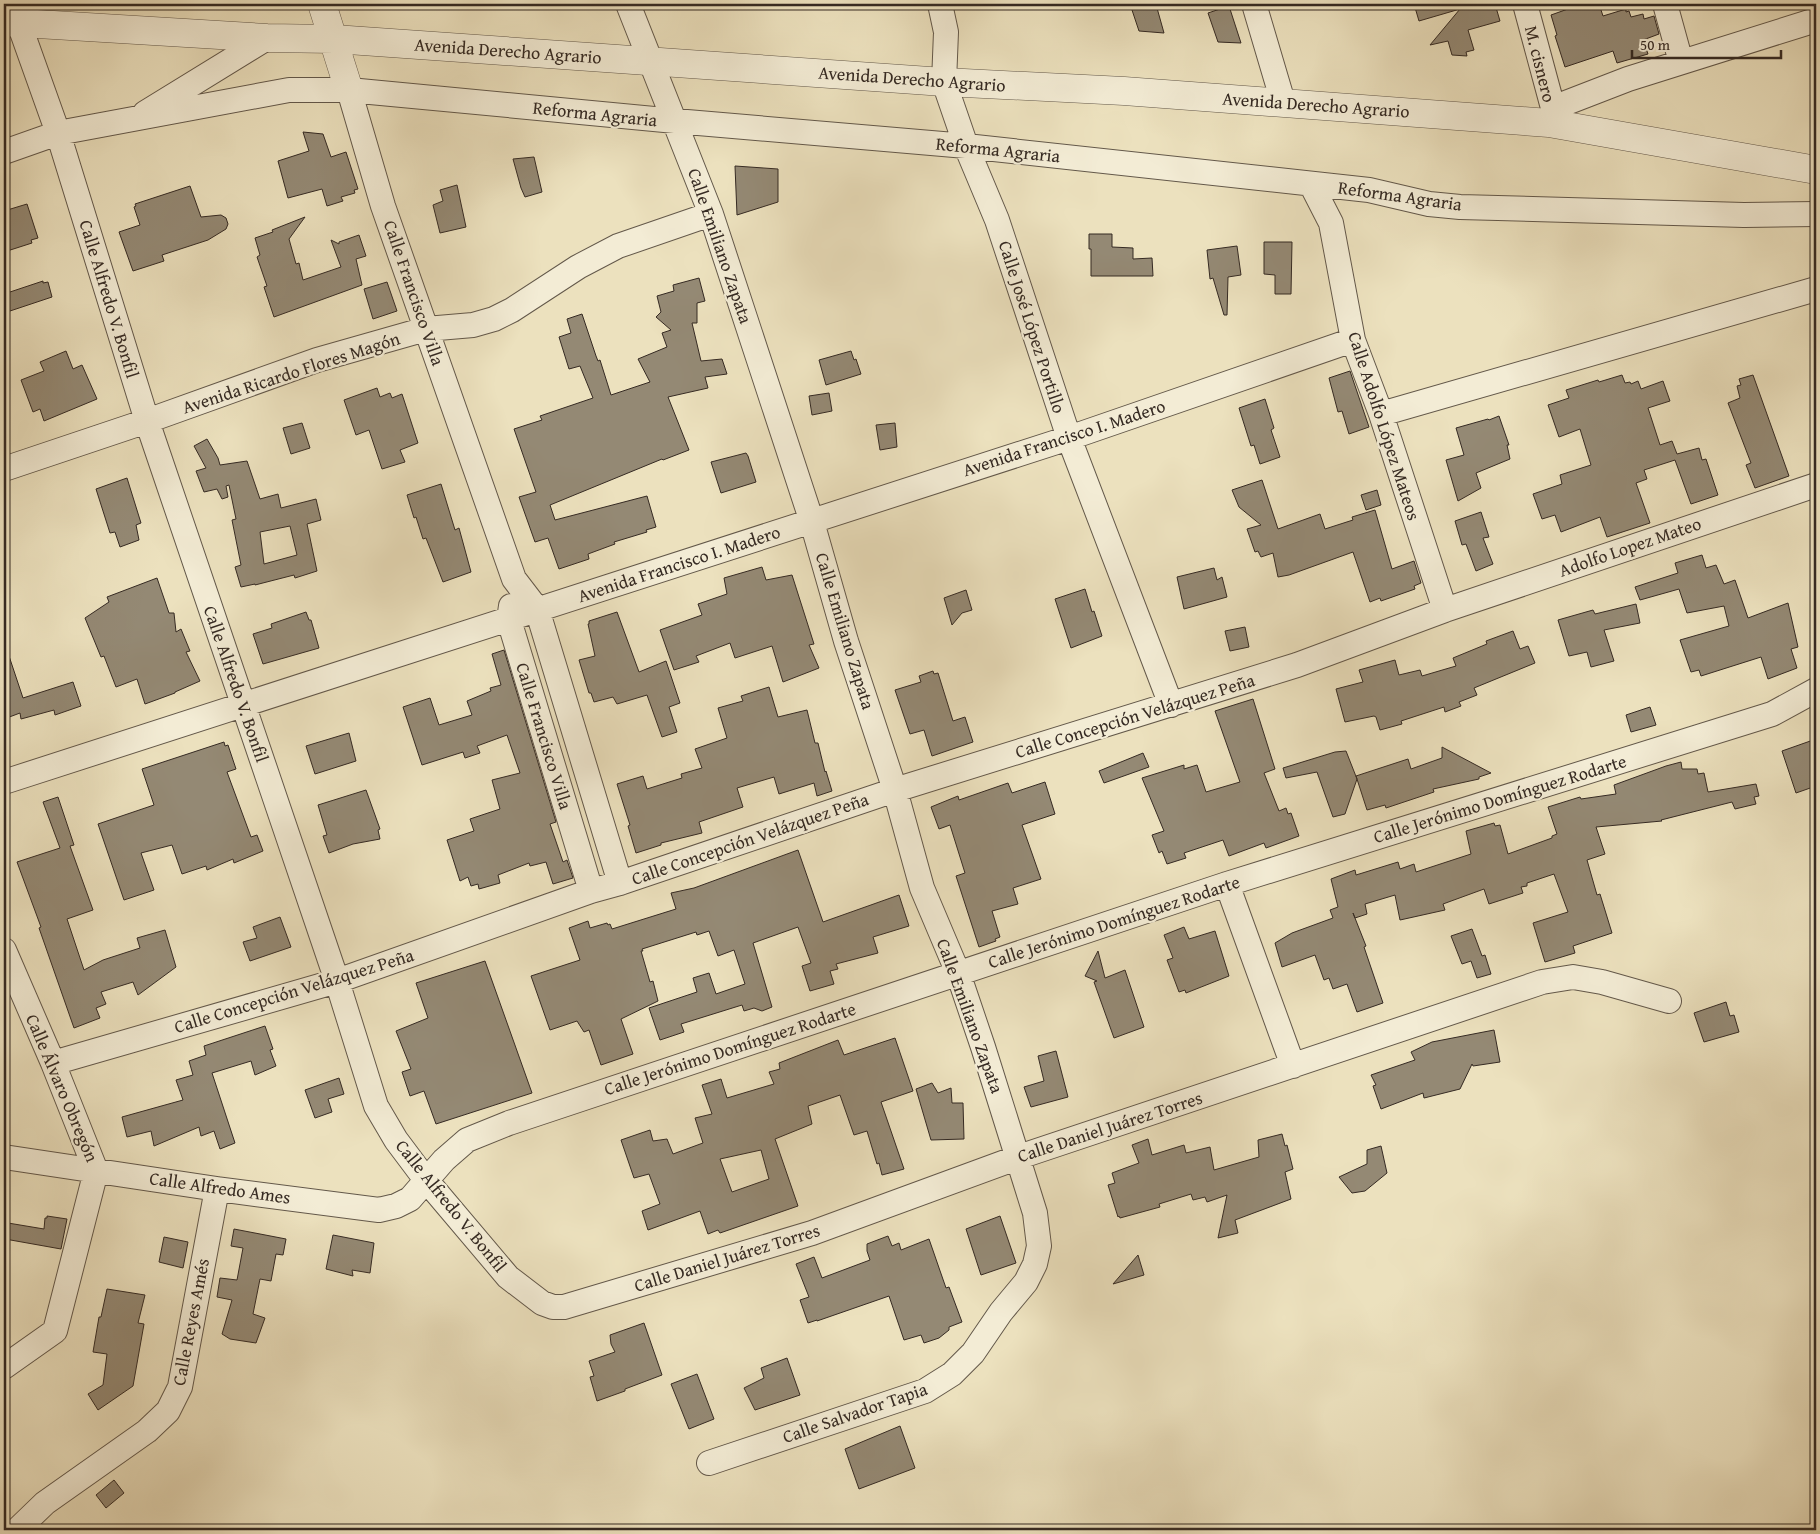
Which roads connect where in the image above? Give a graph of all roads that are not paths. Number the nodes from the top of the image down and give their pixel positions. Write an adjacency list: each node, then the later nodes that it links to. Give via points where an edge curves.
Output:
1 (322, 4): 10 (street, Calle Francisco Villa)
2 (628, 4): 11 (street, Calle Emiliano Zapata)
3 (940, 4): 13 (street, via 946,32)
4 (1254, 4): 15 (street)
5 (1525, 4): 16 (street, M. cisnero)
6 (1665, 4): 12 (street)
7 (1812, 15): 12 (street)
8 (11, 16): 9 (street, Avenida Derecho Agrario); 19 (street, Calle Alfredo V. Bonfil)
9 (267, 38): 10 (street, Avenida Derecho Agrario); 17 (street)
10 (334, 38): 11 (street, Avenida Derecho Agrario); 14 (street, Calle Francisco Villa)
11 (652, 62): 13 (street, Avenida Derecho Agrario); 18 (street, Calle Emiliano Zapata)
12 (1681, 62): 16 (street, via 1628,79)
13 (944, 82): 15 (street, Avenida Derecho Agrario, via 1124,90); 20 (street, Calle José López Portillo)
14 (349, 90): 17 (street, Reforma Agraria, via 289,90); 18 (street, Reforma Agraria); 27 (street, Calle Francisco Villa, via 383,206)
15 (1283, 102): 16 (street, Avenida Derecho Agrario)
16 (1551, 116): 22 (street, Avenida Derecho Agrario)
17 (136, 119): 19 (street, Reforma Agraria)
18 (675, 122): 20 (street, Reforma Agraria); 24 (street, Calle Emiliano Zapata)
19 (58, 133): 21 (street, Reforma Agraria); 30 (street, Calle Alfredo V. Bonfil)
20 (966, 146): 23 (street, Reforma Agraria); 31 (street, Calle José López Portillo, via 997,220)
21 (4, 152)
22 (1816, 170)
23 (1311, 184): 25 (street, Reforma Agraria, via 1369,190 1429,204 1460,207); 28 (street, Calle Adolfo López Mateos, via 1332,223)
24 (711, 214): 27 (street, Avenida Ricardo Flores Magón, via 618,246 494,318 473,325); 34 (street, Calle Emiliano Zapata)
25 (1816, 214)
26 (1816, 289): 29 (street)
27 (426, 329): 30 (street, Avenida Ricardo Flores Magón, via 317,360); 35 (street, Calle Francisco Villa)
28 (1353, 340): 29 (street, Calle Adolfo López Mateos); 31 (street, Avenida Francisco I. Madero)
29 (1381, 414): 37 (street, Calle Adolfo López Mateos)
30 (147, 421): 32 (street, Avenida Ricardo Flores Magón); 40 (street, Calle Alfredo V. Bonfil)
31 (1069, 438): 34 (street, Avenida Francisco I. Madero); 41 (street, Calle José López Portillo)
32 (4, 469)
33 (1816, 485): 37 (street, Adolfo Lopez Mateo)
34 (812, 522): 36 (street, Avenida Francisco I. Madero); 43 (street, Calle Emiliano Zapata, via 846,641)
35 (514, 579): 36 (street, Calle Francisco Villa); 38 (street, Calle Francisco Villa)
36 (537, 609): 38 (street, Avenida Francisco I. Madero); 44 (street, Calle Francisco Villa)
37 (1445, 610): 41 (street, Calle Concepción Velázquez Peña, via 1297,665)
38 (509, 620): 40 (street, Avenida Francisco I. Madero); 46 (street, Calle Francisco Villa)
39 (1816, 690): 45 (street, Calle Jerónimo Domínguez Rodarte, via 1772,714)
40 (243, 704): 42 (street, Avenida Francisco I. Madero); 49 (street, Calle Alfredo V. Bonfil)
41 (1171, 705): 43 (street, Calle Concepción Velázquez Peña)
42 (4, 782)
43 (895, 790): 44 (street, Calle Concepción Velázquez Peña); 48 (street, Calle Emiliano Zapata, via 922,888)
44 (620, 883): 46 (street, Calle Concepción Velázquez Peña)
45 (1226, 884): 48 (street, Calle Jerónimo Domínguez Rodarte); 52 (street)
46 (591, 891): 49 (street, Calle Concepción Velázquez Peña)
47 (4, 950): 51 (street, Calle Álvaro Obregón)
48 (958, 973): 54 (street, Calle Emiliano Zapata); 56 (street, Calle Jerónimo Domínguez Rodarte, via 509,1123 467,1140)
49 (338, 981): 51 (street, Calle Concepción Velázquez Peña); 56 (street, Calle Alfredo V. Bonfil, via 376,1106)
50 (1669, 1001): 52 (street, Calle Daniel Juárez Torres, via 1572,977 1542,982)
51 (53, 1062): 55 (street, Calle Álvaro Obregón)
52 (1293, 1066): 54 (street, Calle Daniel Juárez Torres)
53 (4, 1157): 55 (street, Calle Alfredo Ames)
54 (1019, 1157): 58 (street, Calle Emiliano Zapata, via 1039,1246); 59 (street, Calle Daniel Juárez Torres, via 812,1233 564,1307)
55 (96, 1171): 57 (street, Calle Alfredo Ames); 60 (street, via 55,1331)
56 (426, 1180): 57 (street, Calle Alfredo Ames, via 410,1199 378,1210); 59 (street, Calle Alfredo V. Bonfil, via 508,1277 542,1303)
57 (217, 1188): 62 (street, Calle Reyes Amés, via 180,1387 168,1411 148,1431 45,1503)
58 (1035, 1264): 61 (street, Calle Salvador Tapia, via 1026,1282 973,1353 952,1374 925,1391)
59 (553, 1307)
60 (4, 1367)
61 (709, 1463)
62 (17, 1530)

